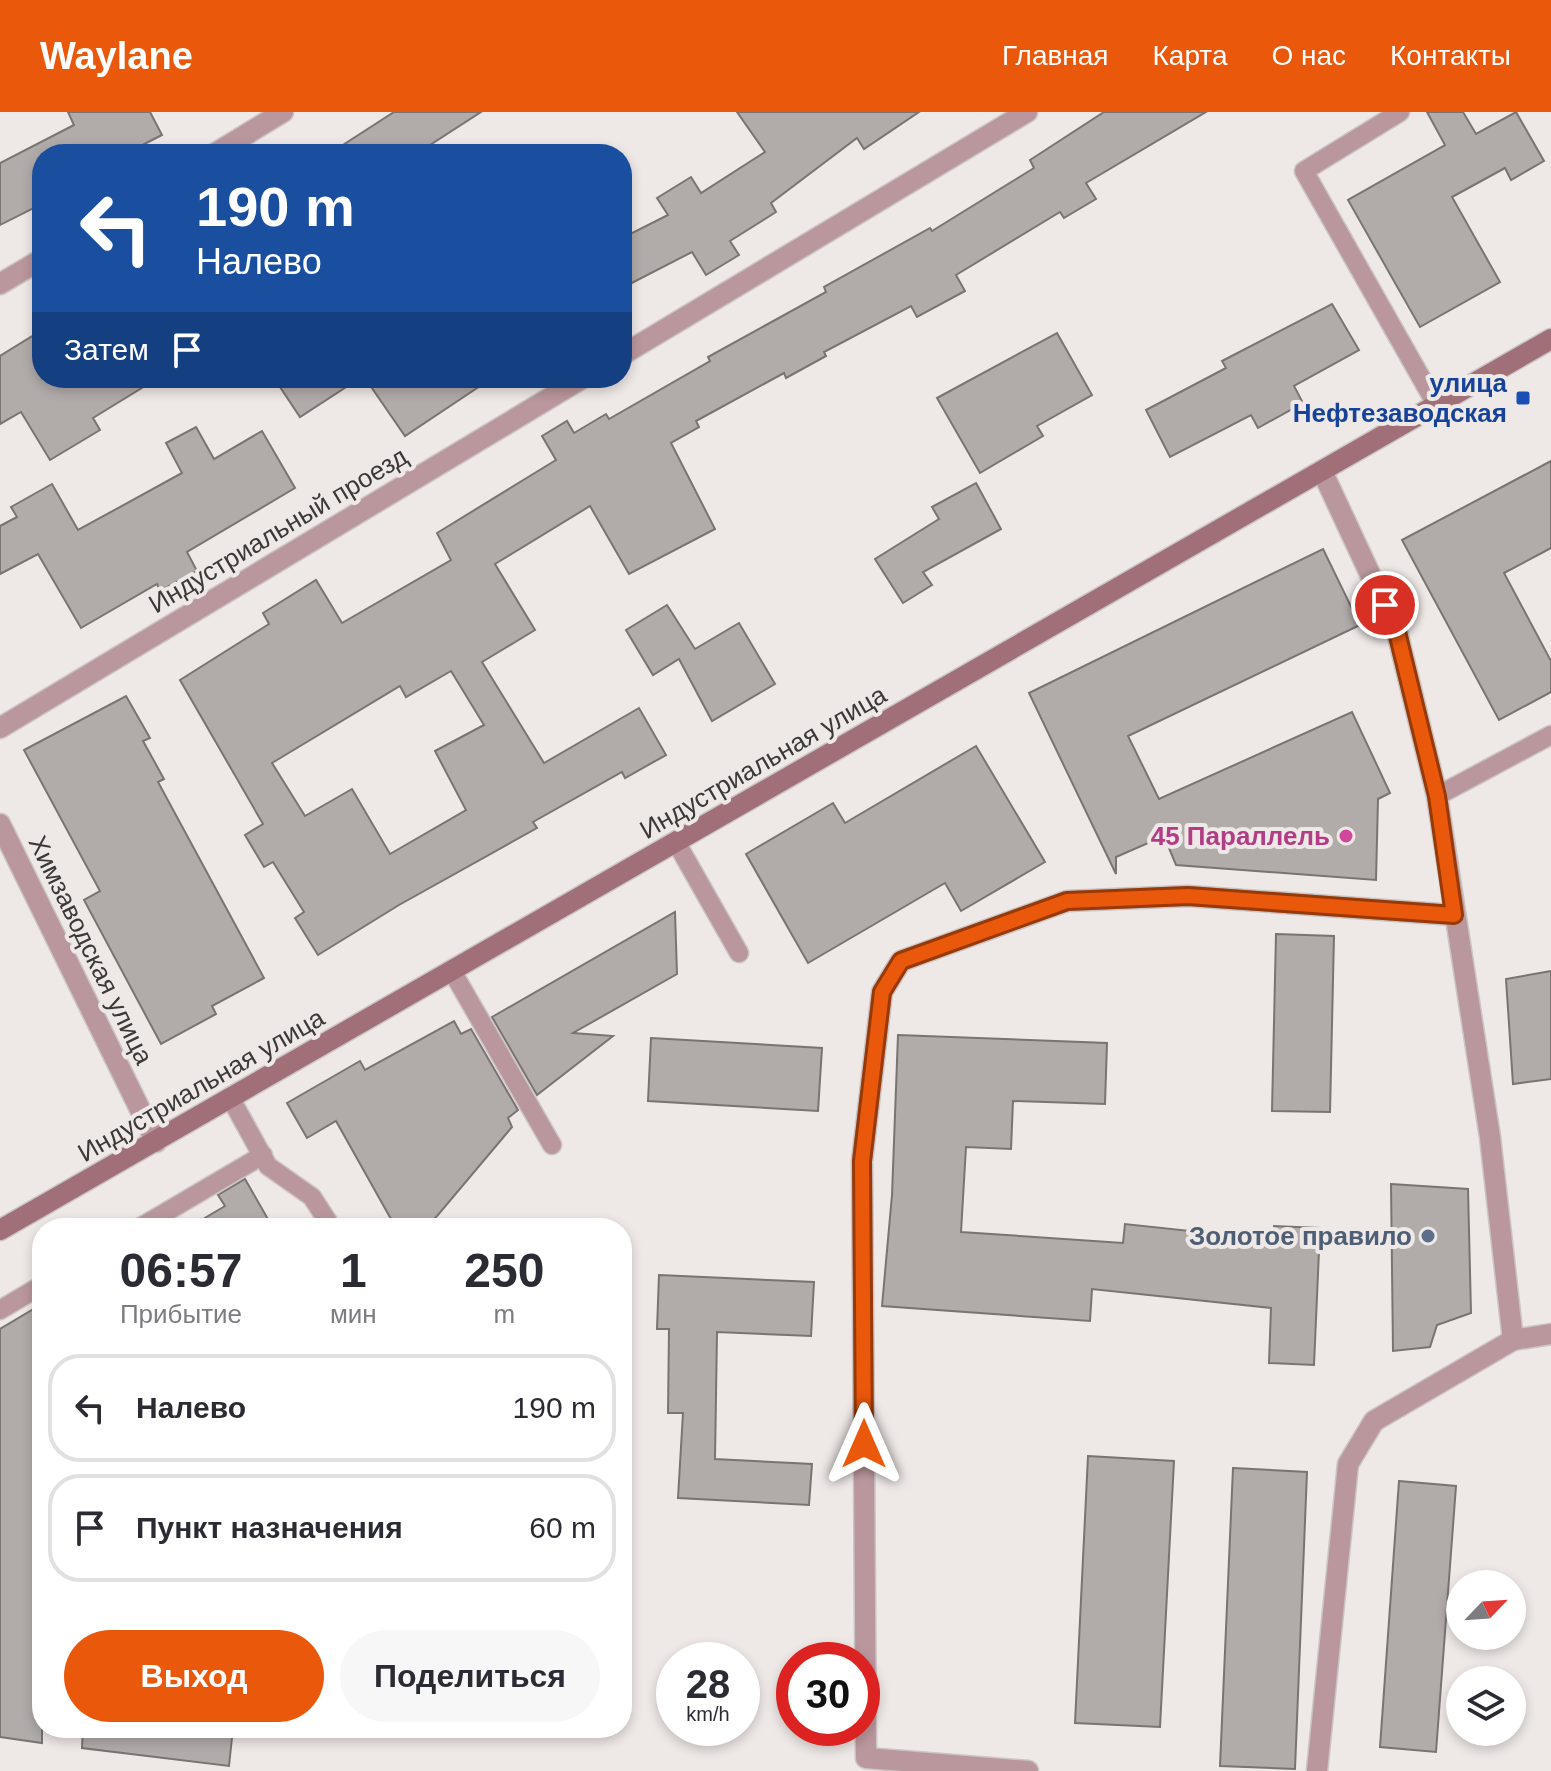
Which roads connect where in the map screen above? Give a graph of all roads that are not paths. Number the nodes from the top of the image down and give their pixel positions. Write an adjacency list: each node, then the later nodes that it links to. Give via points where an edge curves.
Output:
1 (283, 112): 4 (street)
2 (1027, 112): 8 (street)
3 (1400, 112): 10 (lane, via 1304,171)
4 (230, 144)
5 (32, 265): 6 (street)
6 (0, 284)
7 (1551, 339): 10 (main road, Индустриальная улица)
8 (632, 349)
9 (566, 388): 12 (street, Индустриальный проезд)
10 (1436, 404): 11 (main road, Индустриальная улица)
11 (1322, 471): 14 (street, via 1397,632); 16 (main road, Индустриальная улица)
12 (0, 728)
13 (1551, 735): 14 (lane)
14 (1437, 796): 17 (street)
15 (0, 824): 21 (street, Химзаводская улица)
16 (676, 842): 18 (lane); 19 (main road, Индустриальная улица)
17 (1454, 915): 30 (street, via 1490,1137); 31 (street, via 1188,896 1067,901 901,961 882,992 862,1161 866,1758)
18 (739, 953)
19 (452, 971): 20 (main road, Индустриальная улица); 22 (lane)
20 (231, 1099): 21 (main road, Индустриальная улица); 23 (lane)
21 (156, 1142): 26 (main road, Индустриальная улица)
22 (552, 1145)
23 (263, 1155): 24 (lane); 25 (lane, via 268,1166 312,1197)
24 (156, 1218)
25 (326, 1218)
26 (0, 1230)
27 (32, 1291): 28 (lane)
28 (0, 1310)
29 (1551, 1334): 30 (street)
30 (1513, 1340): 32 (street, via 1374,1421 1348,1464)
31 (1028, 1771)
32 (1317, 1771)

